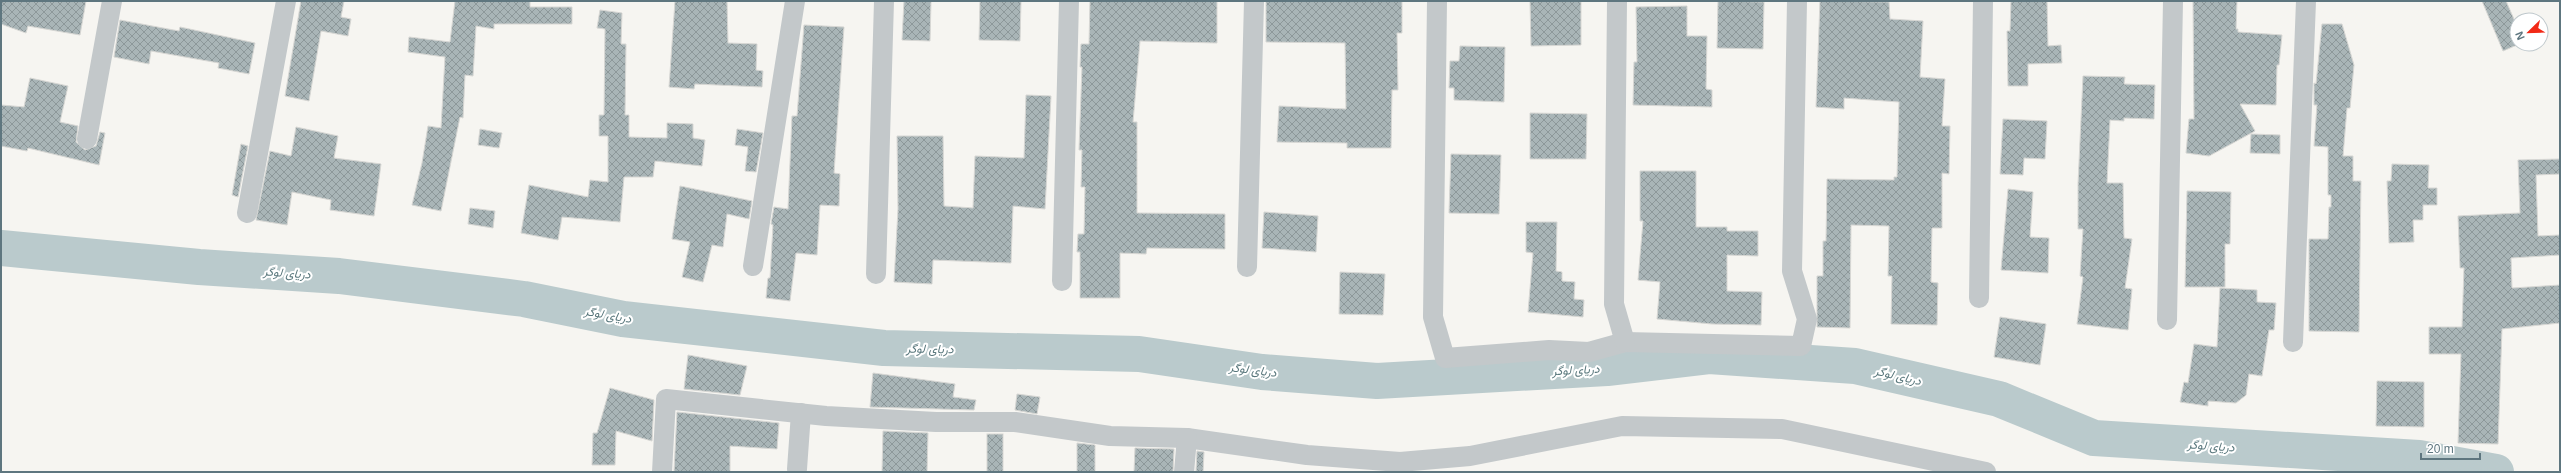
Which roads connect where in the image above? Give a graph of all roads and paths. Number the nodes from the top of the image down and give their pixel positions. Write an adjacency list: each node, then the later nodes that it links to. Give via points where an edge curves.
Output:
1 (112, 1): 13 (street)
2 (286, 1): 14 (street)
3 (795, 1): 15 (street)
4 (884, 1): 17 (street)
5 (1069, 1): 18 (street)
6 (1254, 1): 16 (street)
7 (1437, 1): 21 (street, via 1433,318 1445,358 1549,350 1590,352)
8 (1617, 1): 21 (street, via 1614,304)
9 (1797, 1): 21 (street, via 1792,271 1807,319 1801,346)
10 (1983, 1): 19 (street)
11 (2173, 1): 20 (street)
12 (2306, 1): 22 (street)
13 (87, 139)
14 (248, 214)
15 (753, 266)
16 (1247, 267)
17 (876, 274)
18 (1062, 281)
19 (1979, 298)
20 (2167, 320)
21 (1625, 342)
22 (2293, 342)
23 (801, 414): 24 (street, via 936,422 1015,422 1110,436); 26 (street); 27 (street, via 666,399)
24 (1187, 438): 25 (street, via 1369,461); 28 (street)
25 (1470, 464): 29 (street, via 1622,426 1782,429)
26 (797, 469)
27 (662, 472)
28 (1184, 472)
29 (1986, 472)

